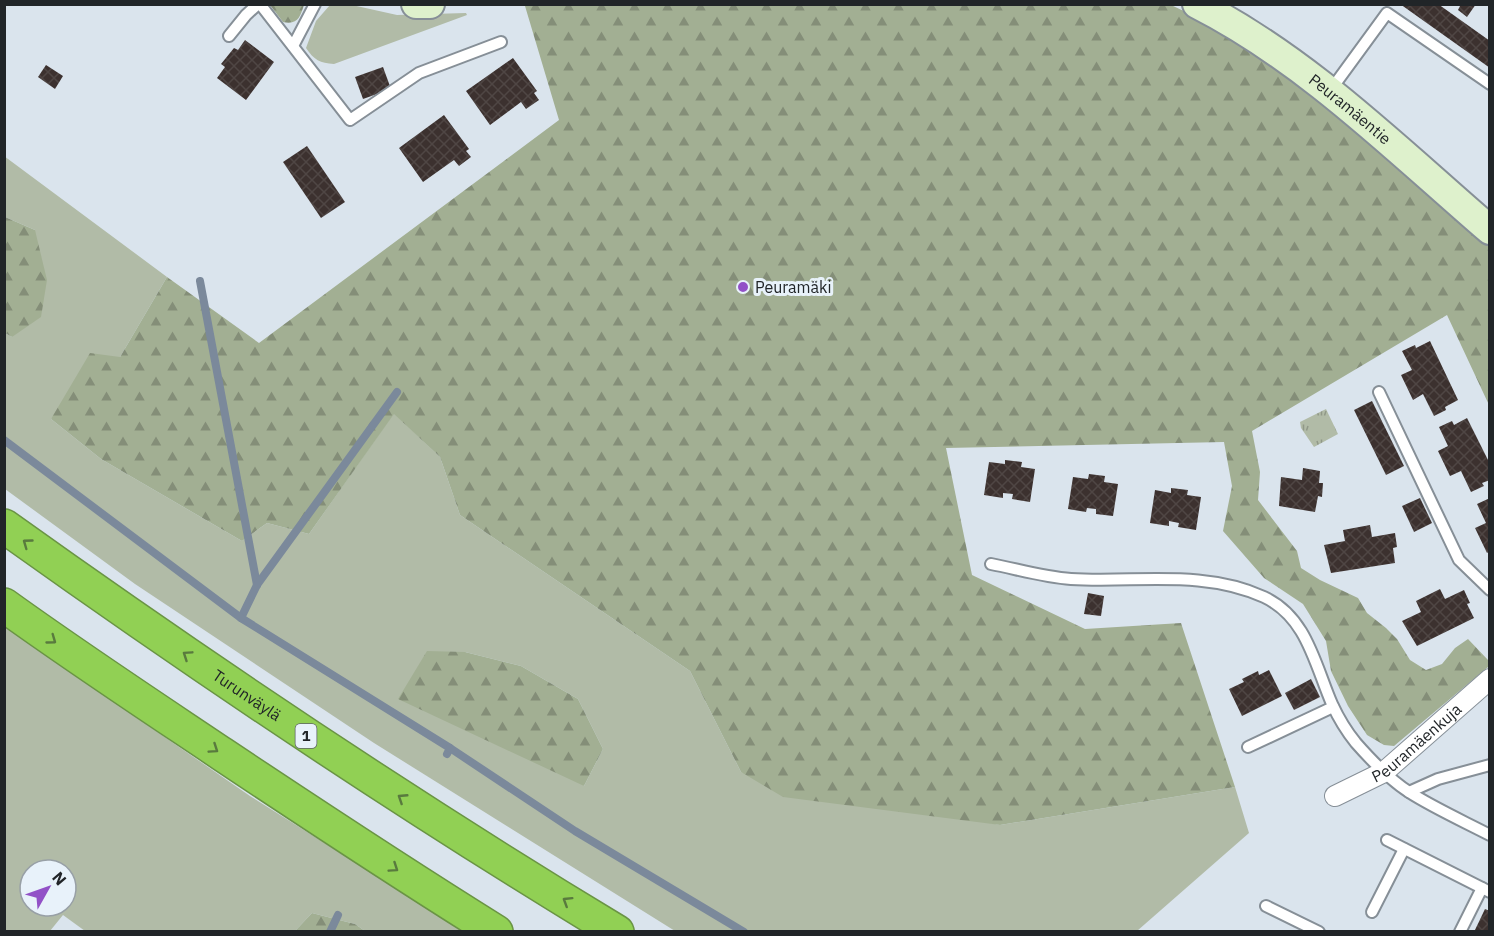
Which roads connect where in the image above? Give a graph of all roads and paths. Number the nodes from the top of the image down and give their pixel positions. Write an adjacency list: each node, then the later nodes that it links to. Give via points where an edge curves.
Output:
1 (259, 4): 7 (lane); 9 (lane)
2 (315, 4): 9 (lane)
3 (416, 4): 4 (street)
4 (430, 4)
5 (1197, 4): 11 (street, Peuramäentie, via 1255,37)
6 (1389, 9): 10 (lane); 11 (lane)
7 (229, 36)
8 (501, 42): 9 (lane, via 419,73 350,120)
9 (293, 46)
10 (1490, 84)
11 (1329, 92): 12 (street, Peuramäentie)
12 (1490, 230)
13 (1379, 392): 16 (lane, via 1459,560)
14 (4, 526): 32 (highway, Turunväylä / 1, one-way to 14, via 292,726)
15 (991, 564): 19 (lane, via 1070,579 1177,578 1227,583 1265,597 1300,627)
16 (1490, 590)
17 (4, 605): 31 (highway, one-way to 31, via 404,875)
18 (1490, 679): 22 (street, Peuramäenkuja)
19 (1333, 707): 20 (lane); 22 (lane, via 1356,742)
20 (1248, 747)
21 (1490, 765): 23 (lane)
22 (1384, 772): 23 (lane); 24 (street, Peuramäenkuja)
23 (1409, 792): 25 (lane)
24 (1335, 796)
25 (1490, 835)
26 (1387, 840): 27 (lane)
27 (1404, 849): 28 (lane); 30 (lane)
28 (1486, 890): 34 (lane)
29 (1266, 906): 33 (lane)
30 (1372, 912)
31 (496, 932)
32 (617, 932)
33 (1319, 932)
34 (1460, 932)

